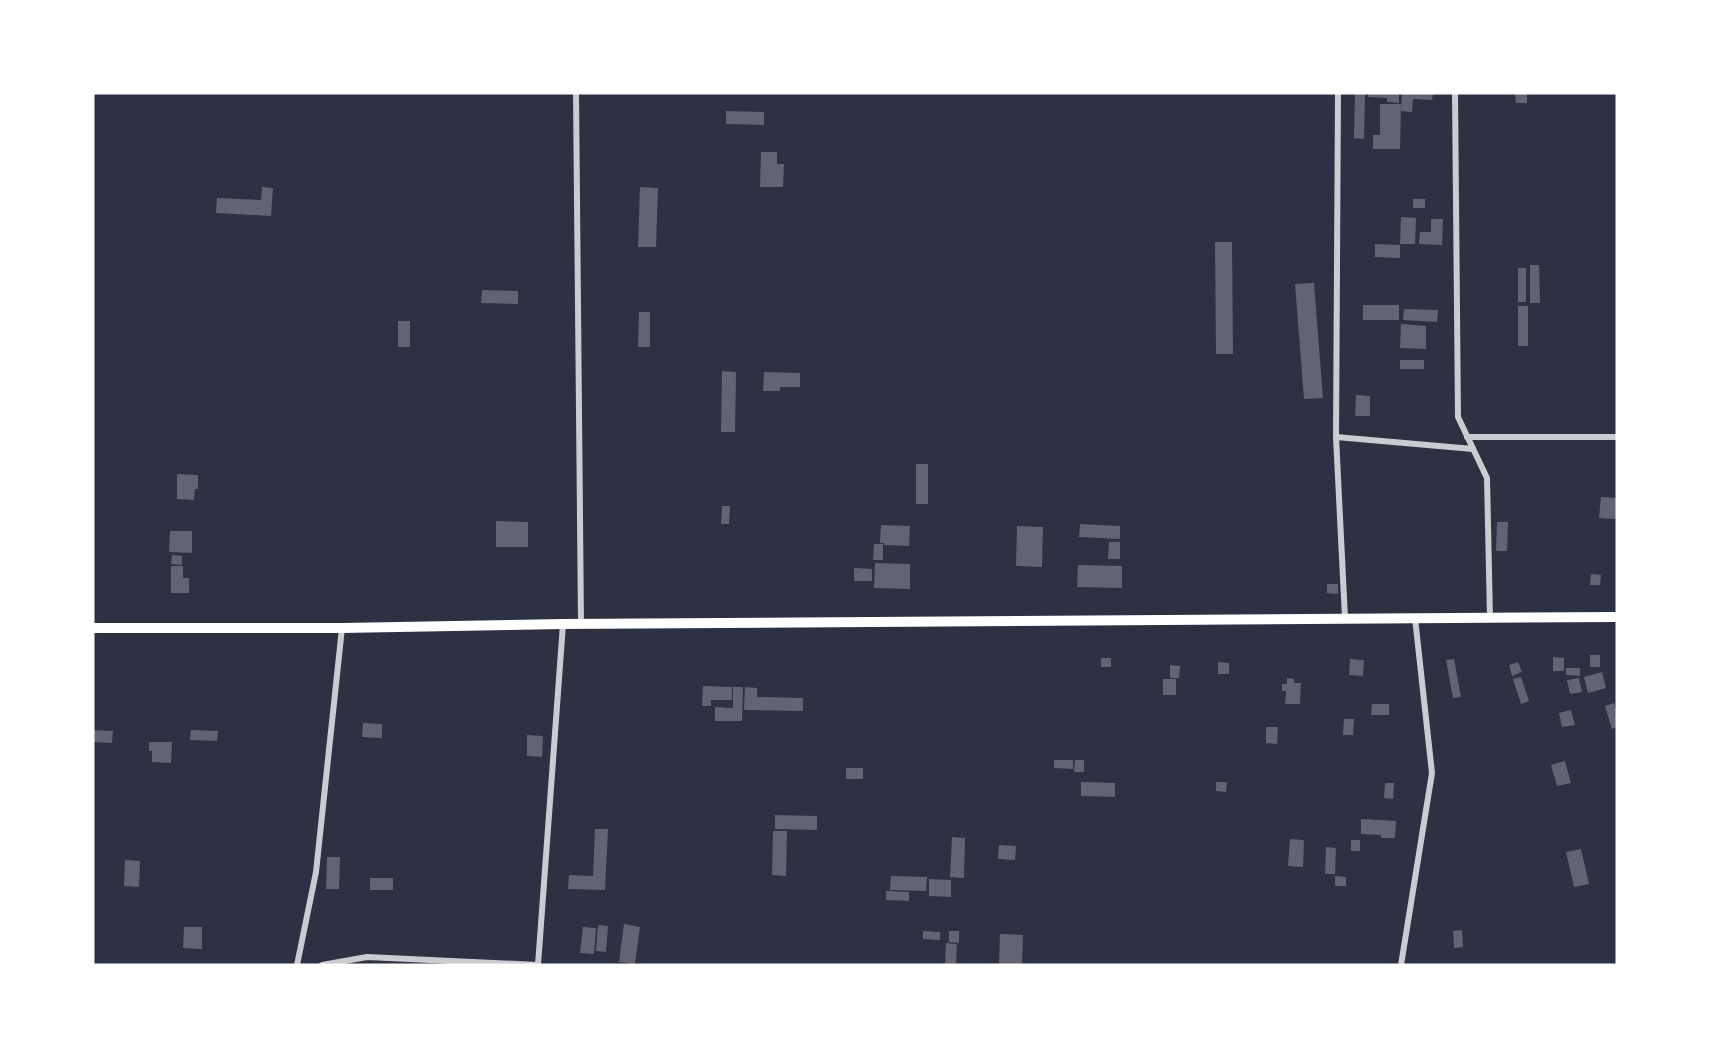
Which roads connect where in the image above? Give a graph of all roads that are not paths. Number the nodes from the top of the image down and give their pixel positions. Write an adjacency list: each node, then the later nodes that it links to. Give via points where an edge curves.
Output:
1 (576, 93): 13 (street)
2 (1338, 93): 4 (street)
3 (1455, 93): 5 (street, via 1458,417)
4 (1336, 436): 7 (street); 9 (street)
5 (1467, 437): 6 (street); 7 (street)
6 (1617, 437)
7 (1473, 449): 11 (street, via 1487,478)
8 (1617, 617): 11 (highway)
9 (1345, 618): 10 (highway); 13 (highway)
10 (1415, 618): 11 (highway); 19 (street, via 1432,773)
11 (1490, 618)
12 (563, 624): 13 (highway); 15 (highway); 18 (street)
13 (581, 624)
14 (93, 628): 15 (highway)
15 (342, 628): 16 (street, via 316,872)
16 (297, 965)
17 (322, 965): 18 (street, via 367,957)
18 (538, 965)
19 (1401, 965)

